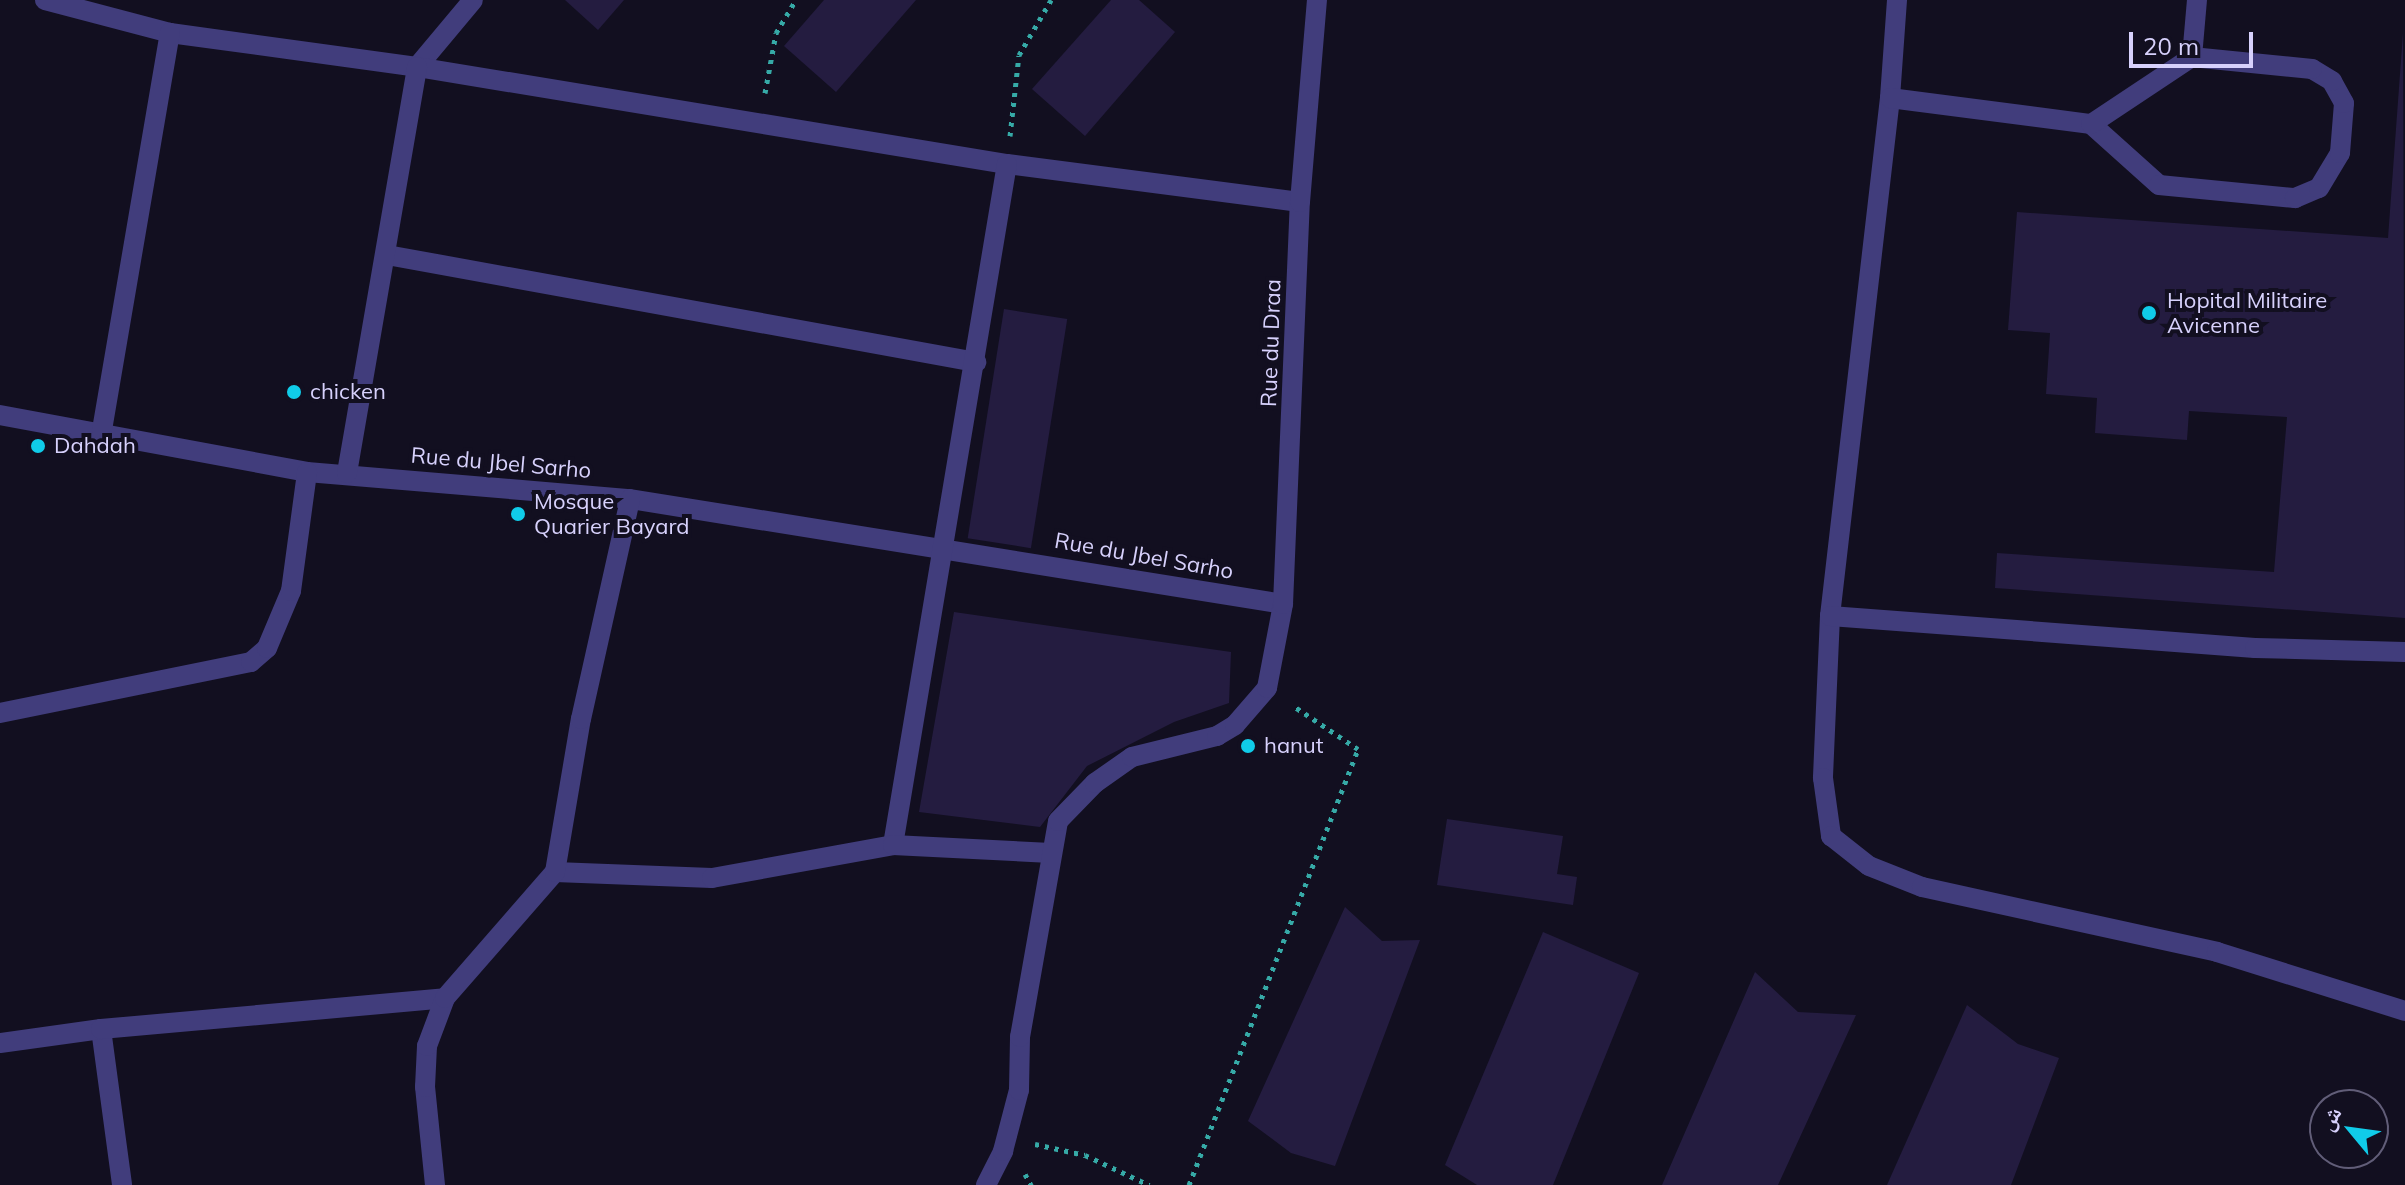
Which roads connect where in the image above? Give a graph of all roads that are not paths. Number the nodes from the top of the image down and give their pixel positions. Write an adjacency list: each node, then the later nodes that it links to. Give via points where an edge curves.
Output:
1 (45, 0): 6 (street)
2 (473, 0): 8 (street)
3 (1317, 0): 12 (street, Rue du Draa)
4 (1897, 0): 9 (street)
5 (2197, 0): 7 (street)
6 (170, 33): 8 (street); 16 (street)
7 (2192, 57): 10 (street, via 2135,90); 10 (street, via 2280,62 2312,69 2332,81 2344,103 2344,128 2340,153 2319,188 2295,198 2159,185)
8 (417, 67): 11 (street); 13 (street)
9 (1890, 98): 10 (street); 22 (street)
10 (2091, 124)
11 (1007, 164): 12 (street); 14 (street)
12 (1300, 202): 21 (street, Rue du Draa)
13 (387, 255): 14 (street); 18 (street)
14 (976, 362): 20 (street)
15 (0, 415): 16 (street, Rue du Jbel Sarho)
16 (102, 430): 17 (street, Rue du Jbel Sarho)
17 (307, 472): 18 (street, Rue du Jbel Sarho); 24 (street, via 287,606 267,648 251,662)
18 (347, 473): 19 (street, Rue du Jbel Sarho)
19 (630, 499): 20 (street, Rue du Jbel Sarho); 27 (street, via 581,719)
20 (944, 546): 21 (street, Rue du Jbel Sarho); 25 (street)
21 (1283, 604): 26 (street, Rue du Draa, via 1267,688 1235,725 1217,736 1132,757 1095,783 1058,821)
22 (1830, 616): 23 (street, via 2255,648); 29 (street, via 1823,778 1831,836 1869,866 1922,887 2217,952)
23 (2405, 652)
24 (0, 713)
25 (893, 845): 26 (street); 27 (street, via 712,878)
26 (1051, 853): 34 (street, via 1020,1037 1019,1090)
27 (555, 872): 28 (street)
28 (445, 998): 30 (street); 33 (street, via 427,1046 425,1087)
29 (2405, 1011)
30 (101, 1029): 31 (street); 32 (street)
31 (0, 1043)
32 (122, 1185)
33 (435, 1185)
34 (986, 1185)

